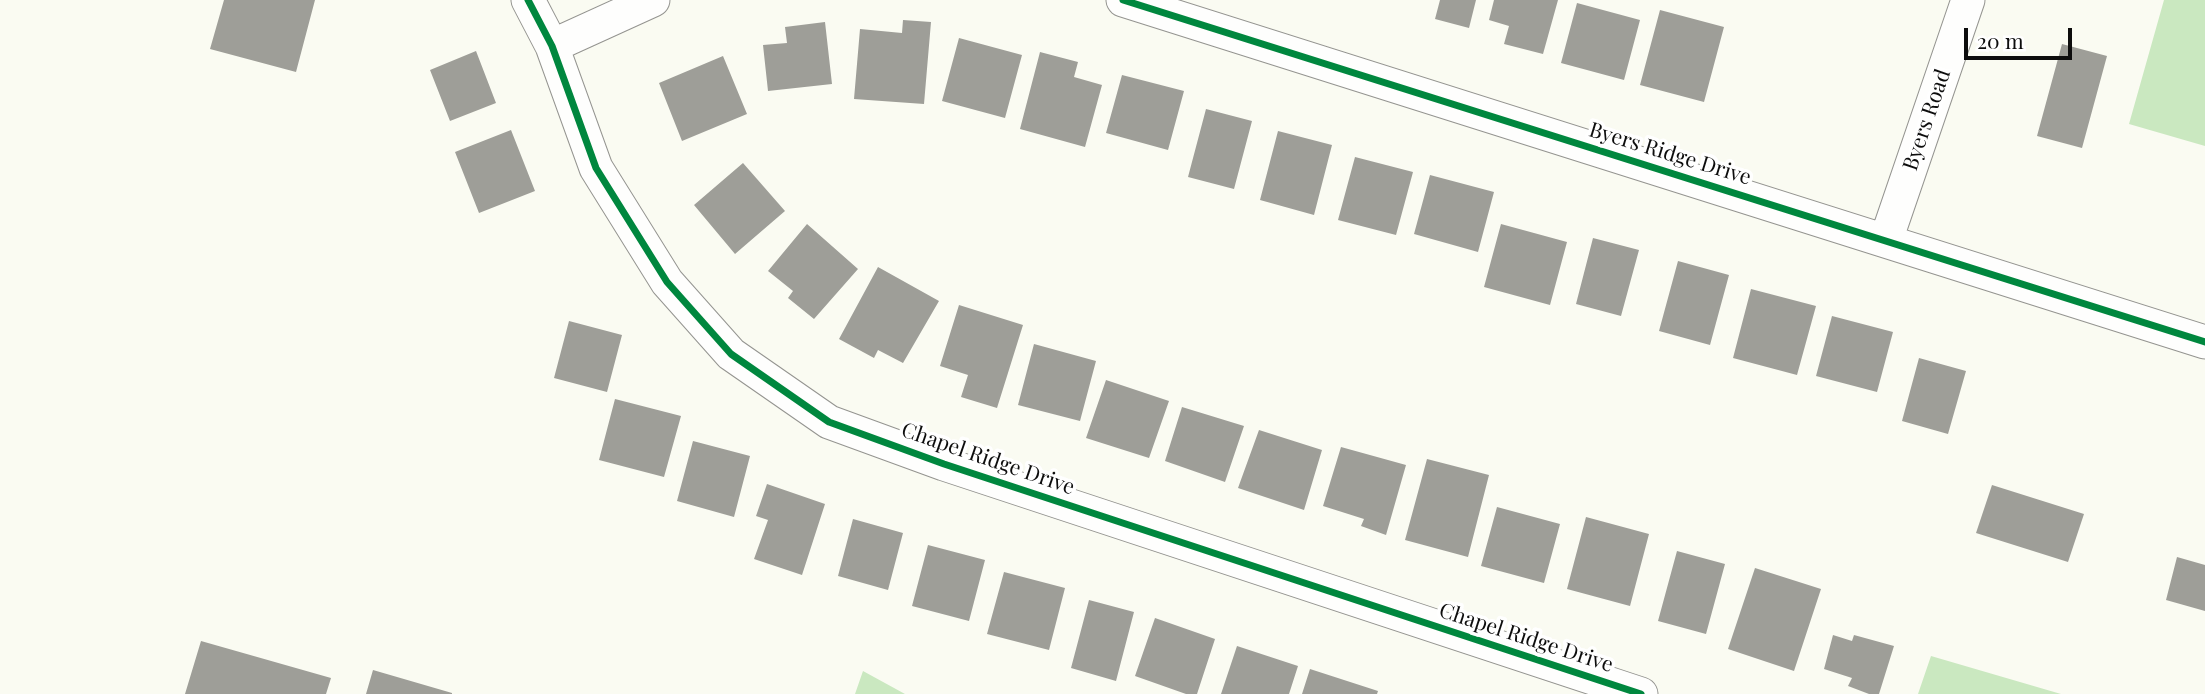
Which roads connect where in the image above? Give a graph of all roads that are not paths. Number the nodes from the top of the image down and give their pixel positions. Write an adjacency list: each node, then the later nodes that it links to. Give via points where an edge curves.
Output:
1 (528, 0): 5 (street, Chapel Ridge Drive)
2 (653, 0): 5 (street)
3 (1123, 0): 6 (street, Byers Ridge Drive)
4 (1968, 0): 6 (street, Byers Road)
5 (552, 46): 8 (street, Chapel Ridge Drive, via 596,169 667,282 732,354 829,422)
6 (1886, 240): 7 (street, Byers Ridge Drive)
7 (2205, 342)
8 (1641, 694)

